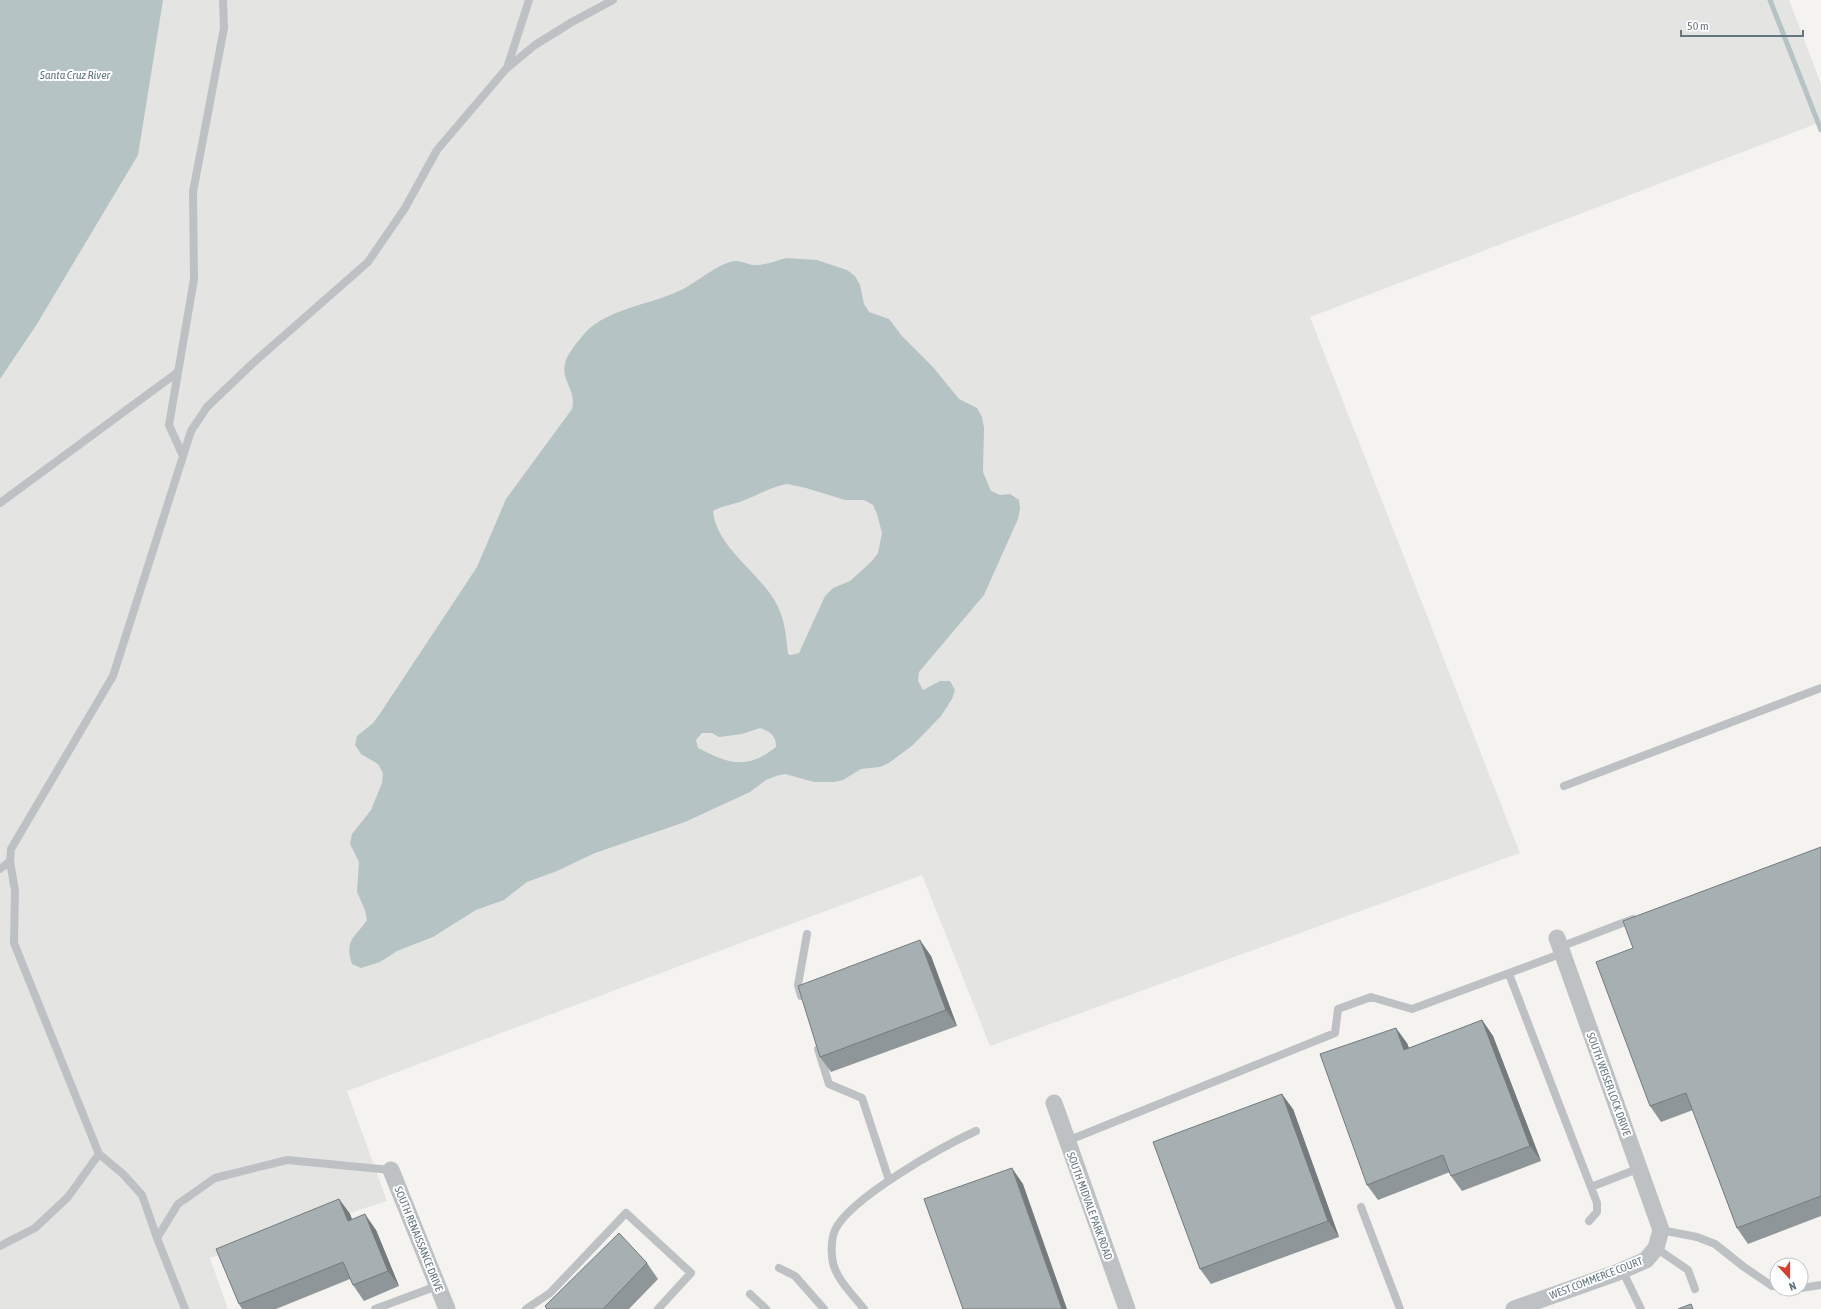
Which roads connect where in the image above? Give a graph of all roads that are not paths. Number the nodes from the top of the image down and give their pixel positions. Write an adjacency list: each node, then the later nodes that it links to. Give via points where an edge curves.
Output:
1 (223, 0): 5 (lane, via 224,28 193,192 194,279)
2 (529, 0): 4 (lane)
3 (613, 0): 4 (lane, via 535,45)
4 (506, 69): 6 (lane, via 437,150 405,208 368,262 207,407 191,431)
5 (178, 372): 6 (lane, via 168,425); 7 (lane)
6 (182, 456): 10 (lane, via 113,676 11,849)
7 (0, 503)
8 (1821, 688): 9 (lane)
9 (1564, 786)
10 (10, 861): 11 (lane); 21 (lane, via 15,891 14,943)
11 (0, 869)
12 (1644, 915): 14 (lane)
13 (807, 934): 16 (lane, via 798,985)
14 (1560, 946): 15 (lane); 22 (street, SOUTH WEISER LOCK DRIVE)
15 (1509, 974): 20 (lane, via 1412,1009 1371,996 1338,1009 1335,1033); 25 (lane)
16 (803, 1000)
17 (815, 1038): 24 (lane, via 829,1084 862,1098)
18 (1054, 1103): 20 (street, SOUTH MIDVALE PARK ROAD)
19 (976, 1132): 24 (lane, via 957,1140)
20 (1067, 1141): 48 (street, SOUTH MIDVALE PARK ROAD)
21 (99, 1154): 29 (lane, via 142,1195); 30 (lane, via 68,1197 36,1228)
22 (1640, 1168): 25 (lane); 28 (street, SOUTH WEISER LOCK DRIVE)
23 (391, 1170): 29 (lane, via 287,1160 215,1178 178,1204); 36 (street, SOUTH RENAISSANCE DRIVE)
24 (889, 1180): 47 (lane, via 844,1216 834,1231 834,1264)
25 (1590, 1187): 27 (lane, via 1597,1203 1597,1212)
26 (1362, 1207): 49 (lane)
27 (1589, 1221)
28 (1661, 1230): 31 (street); 34 (lane, via 1697,1237 1716,1244)
29 (156, 1238): 40 (lane)
30 (0, 1246)
31 (1656, 1248): 33 (street, WEST COMMERCE COURT, via 1646,1260); 38 (lane, via 1688,1270)
32 (780, 1268): 46 (lane, via 795,1276)
33 (1622, 1270): 50 (street, WEST COMMERCE COURT); 51 (lane)
34 (1769, 1284)
35 (1821, 1285): 37 (lane)
36 (437, 1286): 41 (lane); 42 (street, SOUTH RENAISSANCE DRIVE)
37 (1809, 1287)
38 (1695, 1289)
39 (750, 1294): 45 (lane)
40 (185, 1309)
41 (375, 1309)
42 (447, 1309)
43 (526, 1309): 44 (lane, via 550,1293 626,1212 691,1273)
44 (658, 1309)
45 (766, 1309)
46 (824, 1309)
47 (864, 1309)
48 (1127, 1309)
49 (1400, 1309)
50 (1514, 1309)
51 (1641, 1309)

